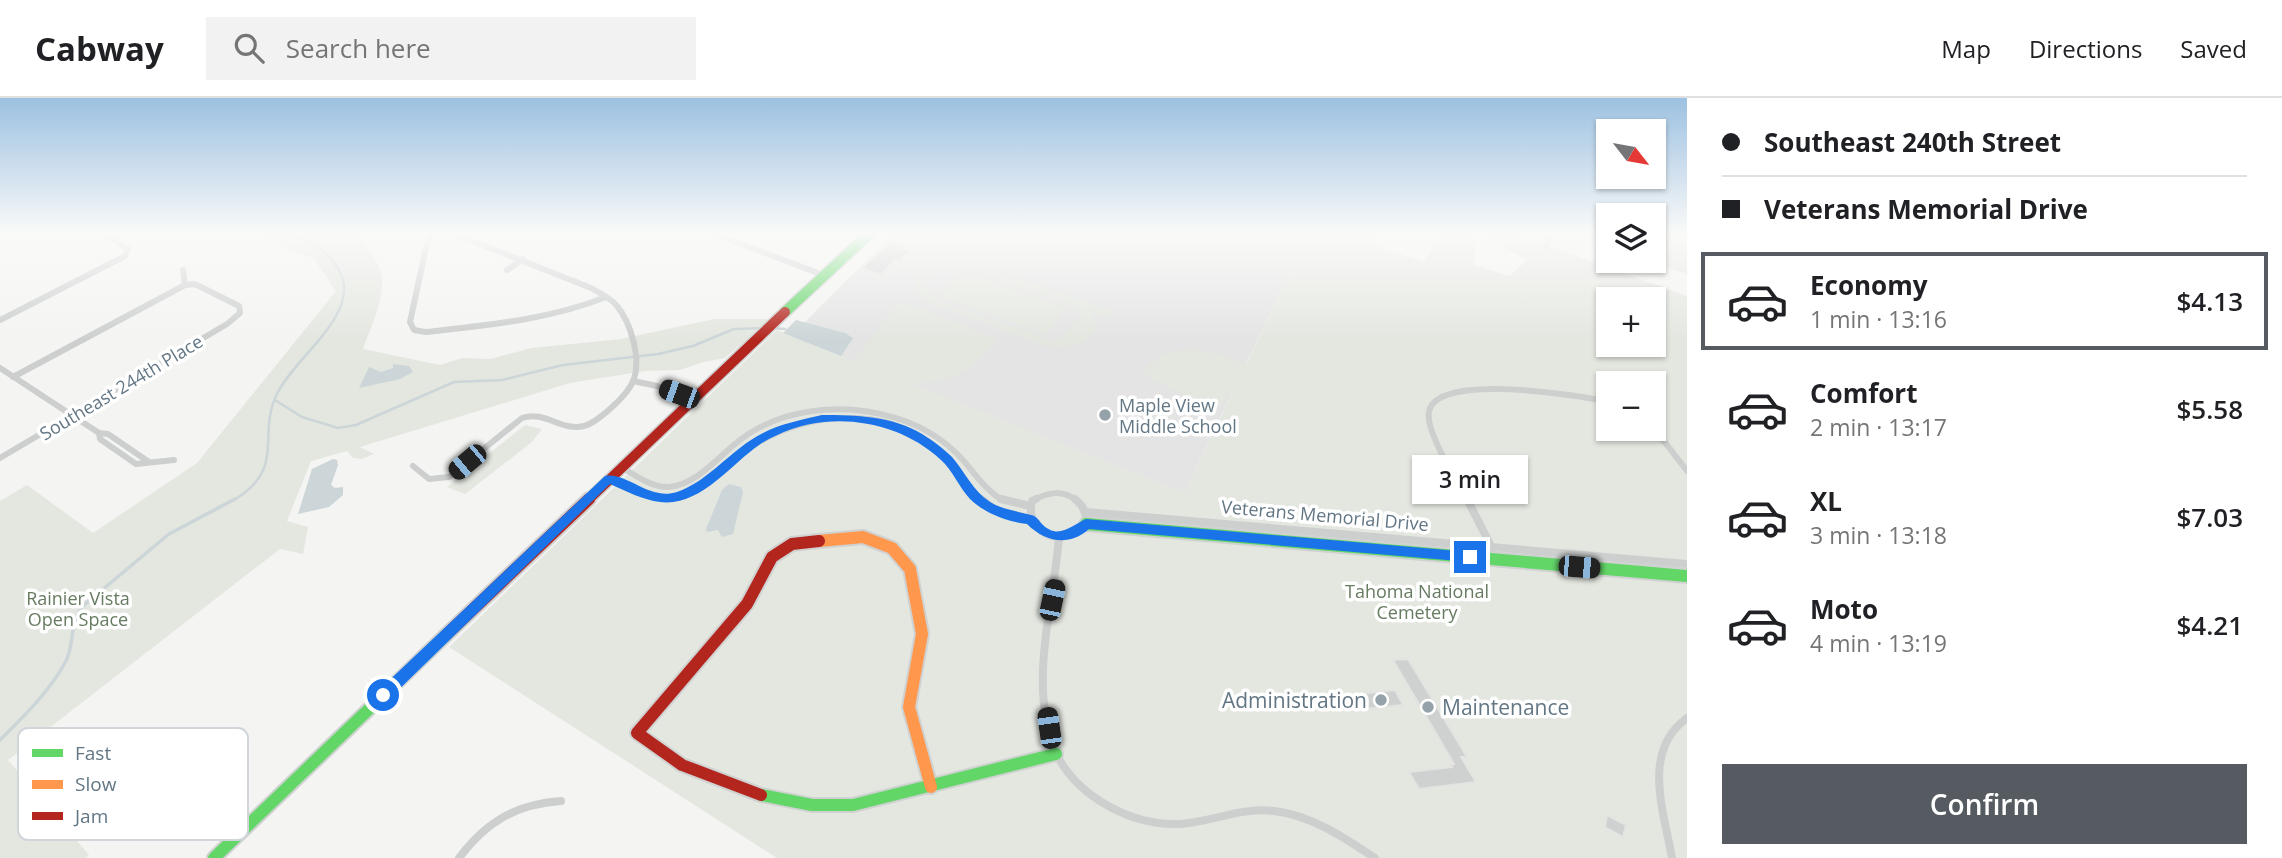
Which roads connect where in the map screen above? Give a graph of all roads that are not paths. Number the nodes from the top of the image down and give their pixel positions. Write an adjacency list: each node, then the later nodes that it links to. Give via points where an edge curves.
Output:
1 (101, 268): 10 (street)
2 (422, 268): 9 (street, via 411,322 414,330 426,332 576,311)
3 (544, 268): 9 (street)
4 (806, 268): 7 (street)
5 (834, 268): 7 (street)
6 (183, 270): 8 (street)
7 (826, 276): 14 (street)
8 (185, 285): 12 (street); 16 (street, Southeast 244th Place, via 195,284 239,306 240,313)
9 (606, 297): 13 (street, via 624,317 636,356)
10 (0, 320)
11 (0, 368): 12 (street)
12 (13, 377): 16 (street)
13 (634, 381): 14 (street); 22 (street, via 592,423 581,427 532,414 449,477 431,481)
14 (692, 399): 23 (street)
15 (1596, 399): 32 (street, via 1453,390 1433,401 1427,415 1430,427)
16 (73, 416): 19 (street, Southeast 244th Place); 20 (street, via 149,462)
17 (1664, 441): 24 (street)
18 (718, 456): 21 (street); 26 (street, via 678,486 658,486); 28 (street, via 752,431 782,419 818,410 874,412 934,436 955,452 989,493 1012,505)
19 (0, 458)
20 (174, 460)
21 (729, 462): 27 (street, via 705,483 677,497); 30 (street, via 778,430 822,419 861,418 924,440 988,506)
22 (413, 466)
23 (621, 467): 25 (street); 26 (street)
24 (1687, 471)
25 (609, 479): 27 (street); 40 (street)
26 (645, 480): 27 (street)
27 (634, 490)
28 (1030, 506): 29 (street, via 1043,494 1058,492 1079,501); 30 (street)
29 (1086, 518): 31 (street, via 1078,533); 32 (street, Veterans Memorial Drive); 33 (street, Veterans Memorial Drive)
30 (1031, 519): 31 (street, via 1042,531)
31 (1059, 537): 37 (street, via 1044,641 1043,692)
32 (1492, 547): 33 (street); 34 (street, Veterans Memorial Drive)
33 (1498, 559): 35 (street, Veterans Memorial Drive)
34 (1687, 565)
35 (1687, 576)
36 (1687, 718): 45 (street, via 1669,734 1659,758)
37 (1056, 754): 38 (street); 44 (street, via 1090,793 1147,821 1176,824 1243,811 1283,812 1327,829)
38 (931, 787): 38 (street, via 853,804 811,805 772,798 682,765 636,733 747,604 772,557 792,544 863,537 892,548 910,569 922,634 909,707)
39 (561, 801): 43 (street, via 515,807 487,827)
40 (248, 825)
41 (233, 840): 42 (street)
42 (214, 858)
43 (460, 858)
44 (1374, 858)
45 (1672, 858)

